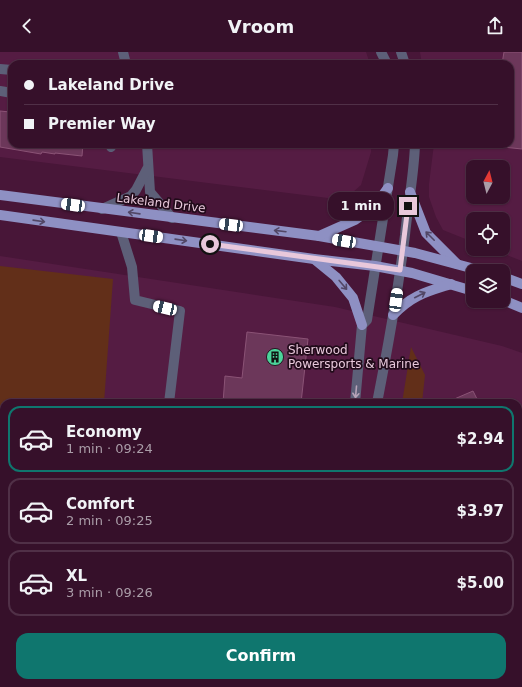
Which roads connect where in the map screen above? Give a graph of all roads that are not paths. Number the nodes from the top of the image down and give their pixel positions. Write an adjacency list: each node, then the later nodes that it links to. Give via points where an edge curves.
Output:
1 (147, 148): 4 (street)
2 (393, 148): 5 (street)
3 (414, 148): 6 (street)
4 (148, 168): 8 (street, via 131,196); 10 (street, via 150,192)
5 (388, 188): 12 (main road, via 376,205 355,220); 13 (street)
6 (410, 192): 14 (street); 16 (main road, one-way to 6, via 426,233)
7 (0, 195): 8 (main road, Lakeland Drive)
8 (102, 209): 10 (main road, Lakeland Drive, one-way to 8)
9 (0, 215): 11 (main road, one-way to 11)
10 (172, 218): 12 (main road, Lakeland Drive, one-way to 10)
11 (121, 232): 15 (main road, one-way to 15); 28 (street, via 132,267 135,300 180,311)
12 (319, 236): 13 (main road, Lakeland Drive)
13 (378, 247): 14 (main road, Lakeland Drive); 17 (street)
14 (403, 250): 16 (main road, Lakeland Drive); 19 (street)
15 (314, 259): 17 (main road); 27 (main road, one-way to 27, via 336,277 353,298)
16 (457, 264): 18 (main road, Lakeland Drive)
17 (375, 266): 19 (main road); 27 (street, via 367,320)
18 (466, 267)
19 (400, 270): 21 (main road); 26 (street)
20 (510, 280): 22 (main road)
21 (451, 284): 23 (main road); 26 (main road, one-way to 21, via 404,304 422,293)
22 (522, 284)
23 (466, 289)
24 (510, 303): 25 (main road)
25 (522, 308)
26 (393, 316): 30 (street)
27 (362, 325): 29 (street, one-way to 29)
28 (169, 399)
29 (354, 399)
30 (378, 399)

